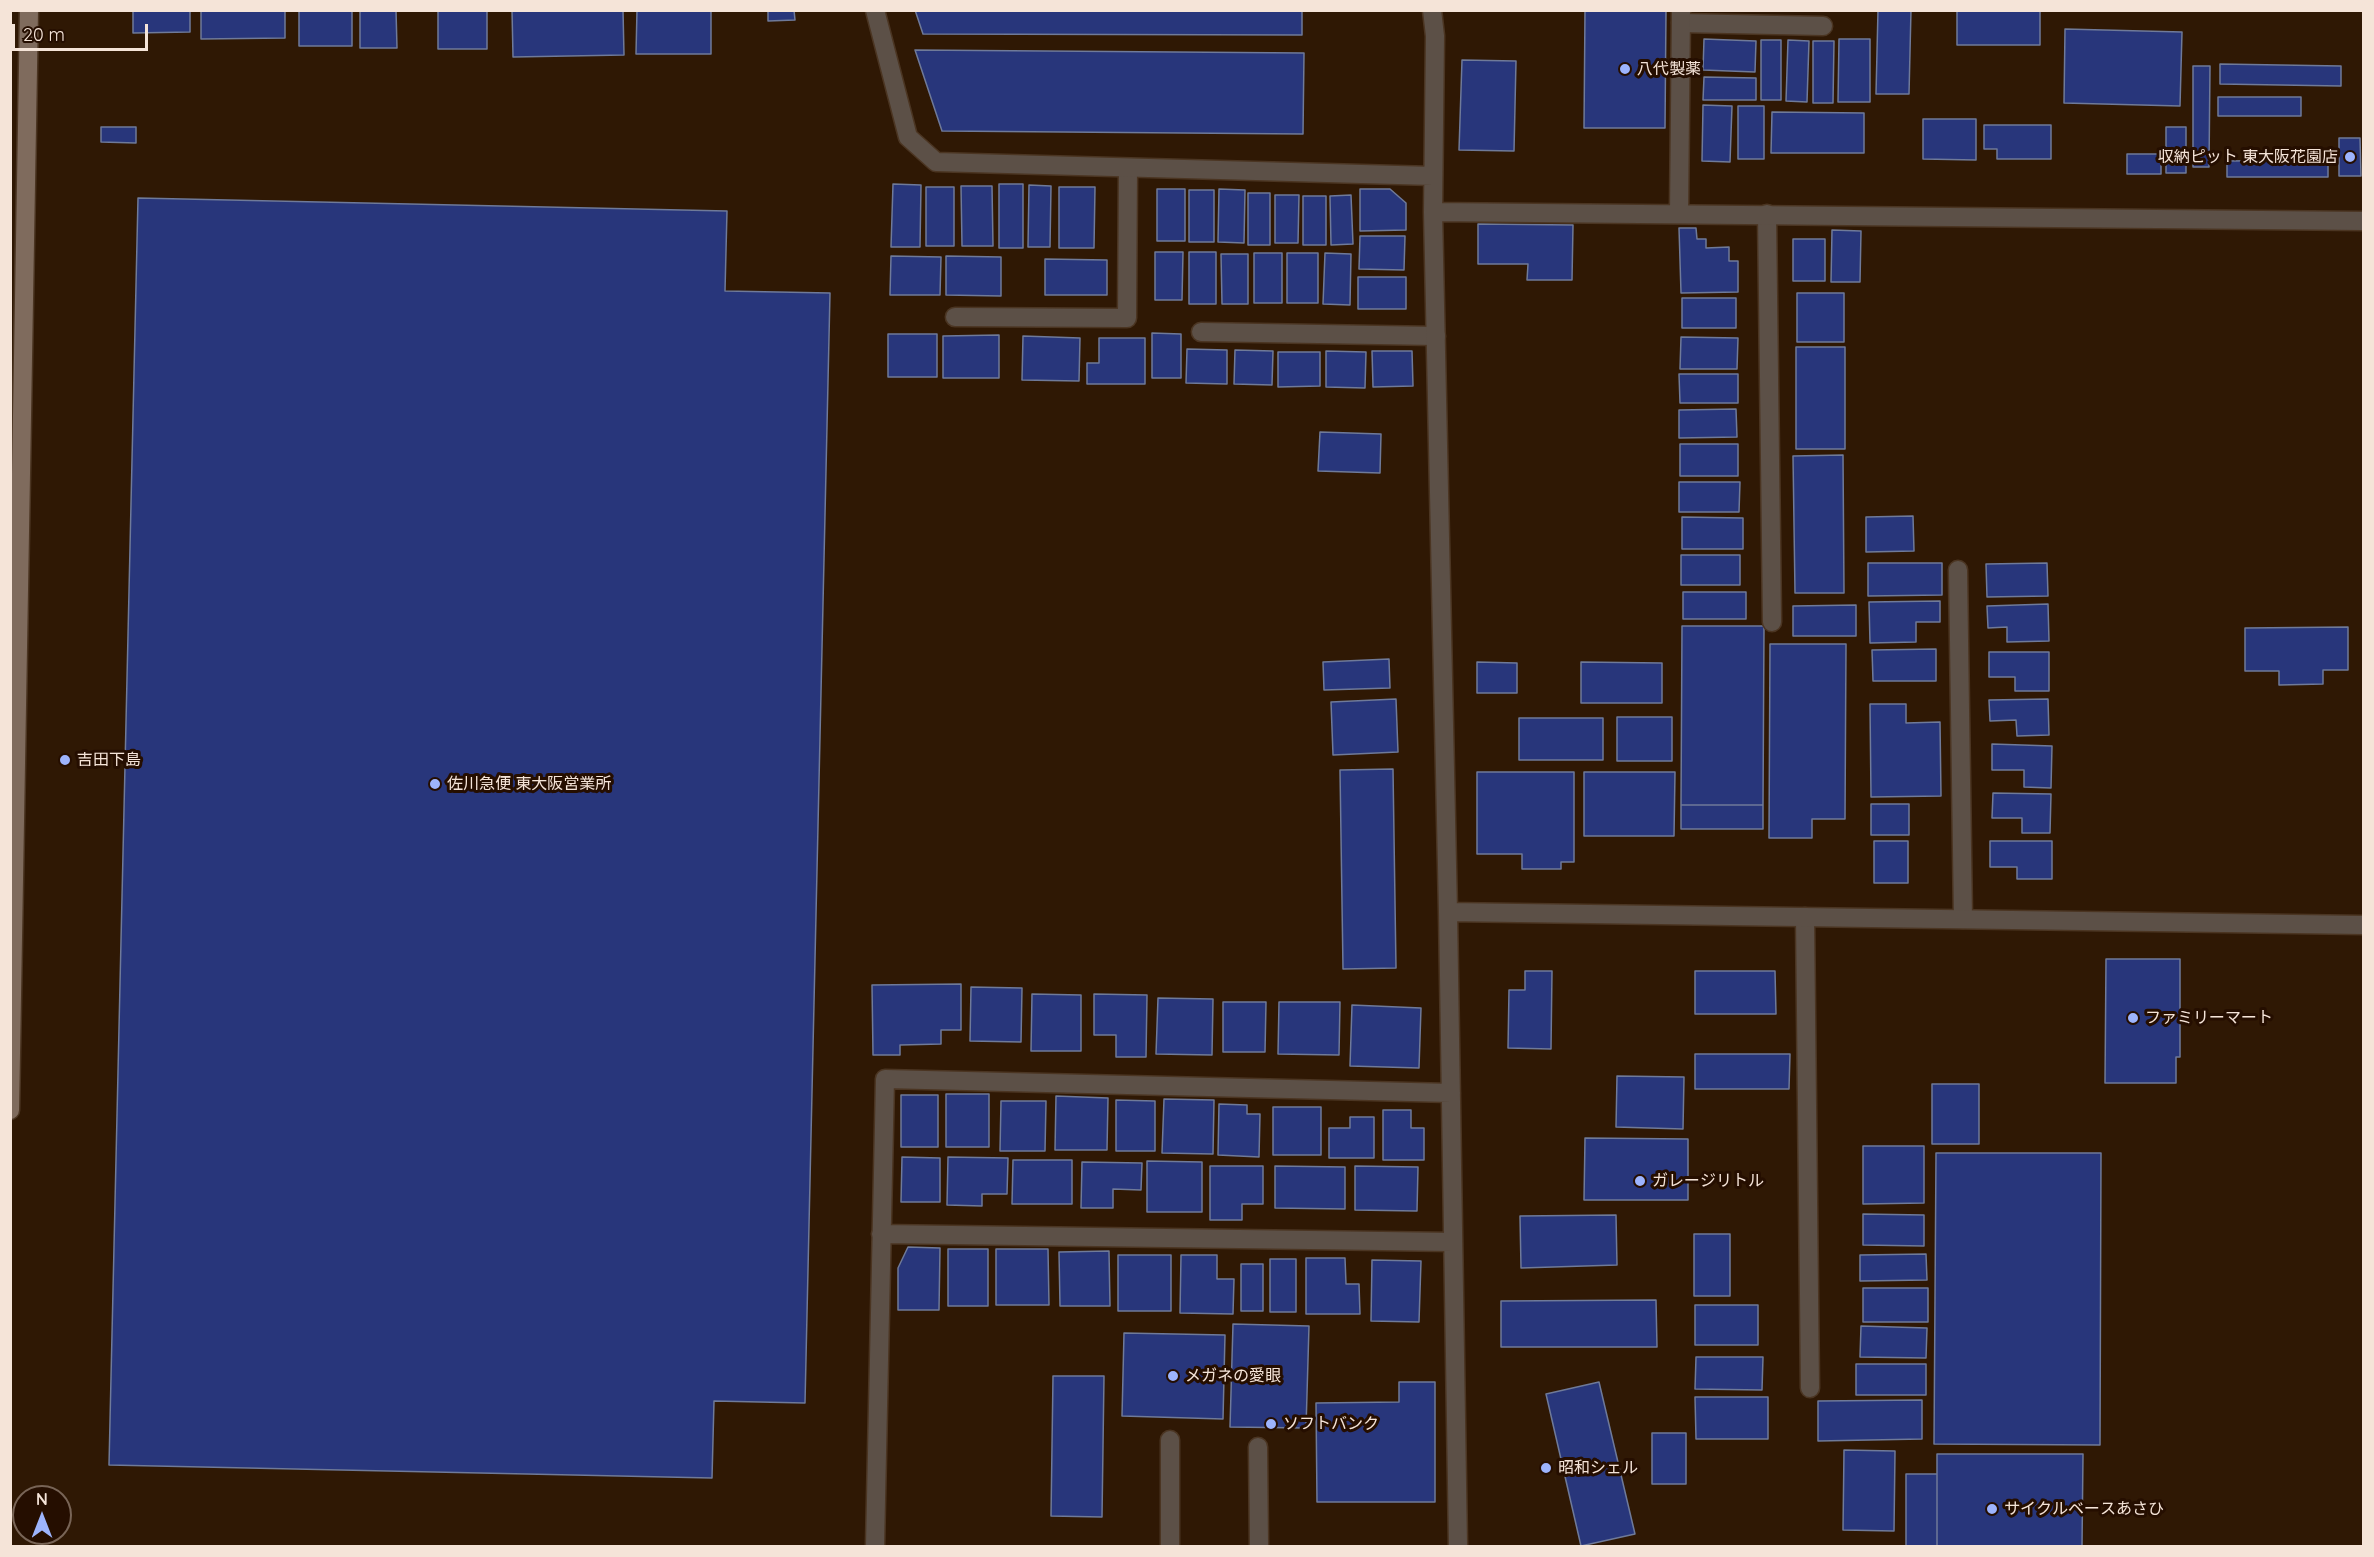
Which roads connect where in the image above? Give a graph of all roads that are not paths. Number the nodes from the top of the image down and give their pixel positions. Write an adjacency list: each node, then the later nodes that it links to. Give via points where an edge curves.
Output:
1 (29, 10): 15 (street)
2 (875, 10): 6 (street, via 908,137 936,162)
3 (1432, 10): 7 (street)
4 (1681, 17): 5 (street); 9 (street)
5 (1823, 26)
6 (1128, 168): 7 (street); 12 (street, via 1127,318)
7 (1433, 176): 8 (street)
8 (1433, 212): 9 (street); 14 (street)
9 (1679, 214): 10 (street)
10 (1767, 214): 11 (street); 17 (street)
11 (2364, 221)
12 (955, 317)
13 (1201, 332): 14 (street)
14 (1436, 336): 18 (street)
15 (17, 339): 23 (street)
16 (1958, 570): 20 (street)
17 (1772, 622)
18 (1448, 912): 19 (street); 22 (street)
19 (1805, 917): 20 (street); 26 (street)
20 (1963, 919): 21 (street)
21 (2364, 925)
22 (1451, 1093): 24 (street, via 885,1079); 25 (street)
23 (10, 1110)
24 (881, 1234): 25 (street); 29 (street)
25 (1453, 1242): 32 (street)
26 (1809, 1388)
27 (1170, 1440): 30 (street)
28 (1258, 1447): 31 (street)
29 (875, 1546)
30 (1170, 1546)
31 (1259, 1546)
32 (1458, 1546)

